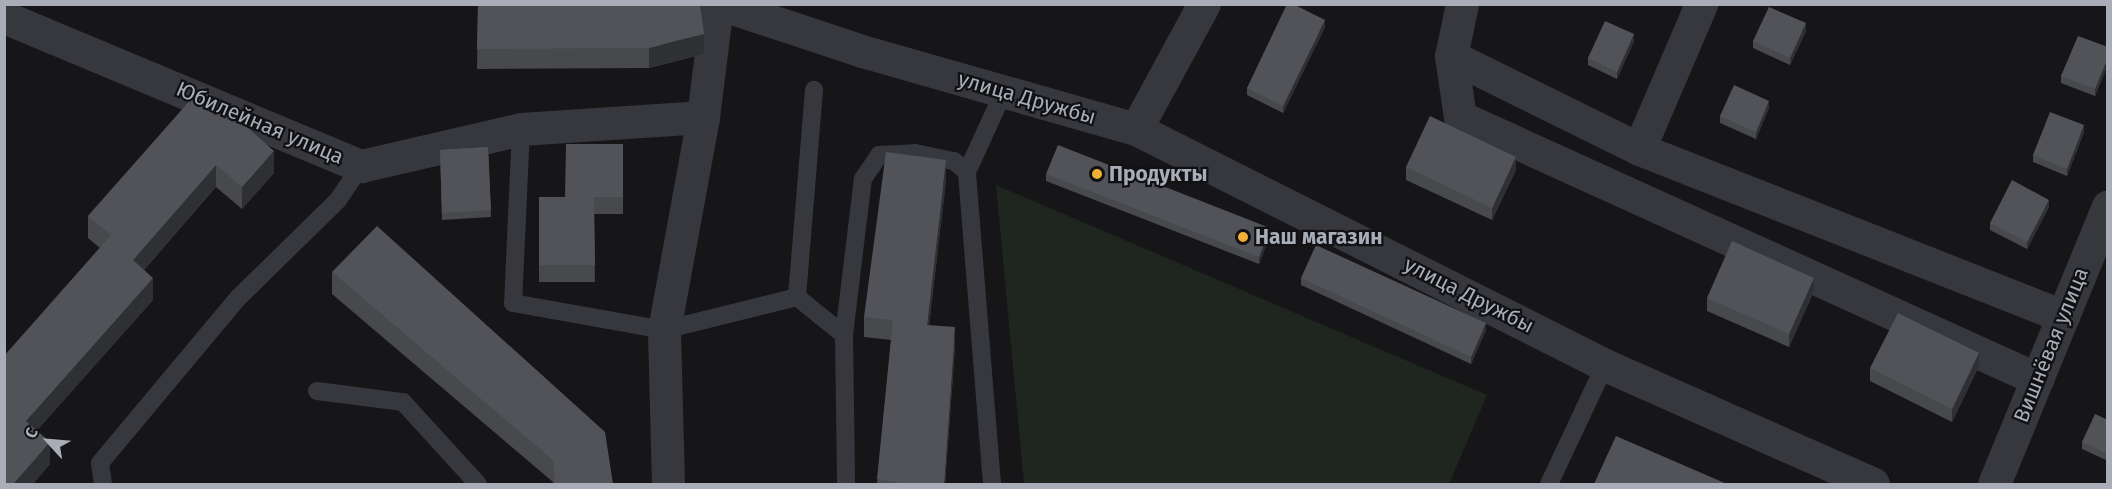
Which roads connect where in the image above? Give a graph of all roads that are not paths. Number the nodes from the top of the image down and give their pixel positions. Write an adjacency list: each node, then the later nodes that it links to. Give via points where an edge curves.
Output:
1 (718, 4): 8 (street, улица Дружбы); 9 (street, улица Дружбы)
2 (1204, 4): 11 (street)
3 (1462, 4): 6 (street)
4 (1701, 4): 12 (street)
5 (4, 16): 13 (street, Юбилейная улица)
6 (1451, 56): 12 (street); 21 (street, via 1461,117)
7 (814, 90): 16 (lane)
8 (1004, 91): 11 (street, улица Дружбы); 14 (lane)
9 (703, 117): 10 (street, Юбилейная улица); 18 (street, улица Дружбы)
10 (521, 129): 13 (street, Юбилейная улица); 18 (lane, via 513,303)
11 (1136, 129): 20 (street, улица Дружбы)
12 (1639, 148): 17 (street)
13 (361, 166): 23 (lane, via 338,200 238,298 100,463)
14 (967, 172): 19 (lane, via 954,161 915,153 879,155 863,179); 27 (lane)
15 (2108, 206): 17 (street, Вишнёвая улица)
16 (797, 297): 18 (lane); 19 (lane)
17 (2063, 316): 21 (street, Вишнёвая улица)
18 (663, 330): 25 (street, улица Дружбы)
19 (844, 335): 26 (lane)
20 (1605, 365): 28 (lane); 29 (street, улица Дружбы)
21 (2037, 379): 30 (street, Вишнёвая улица)
22 (317, 391): 24 (lane, via 403,402)
23 (103, 484)
24 (478, 484)
25 (668, 484)
26 (846, 484)
27 (992, 484)
28 (1550, 484)
29 (1874, 484)
30 (1994, 484)

